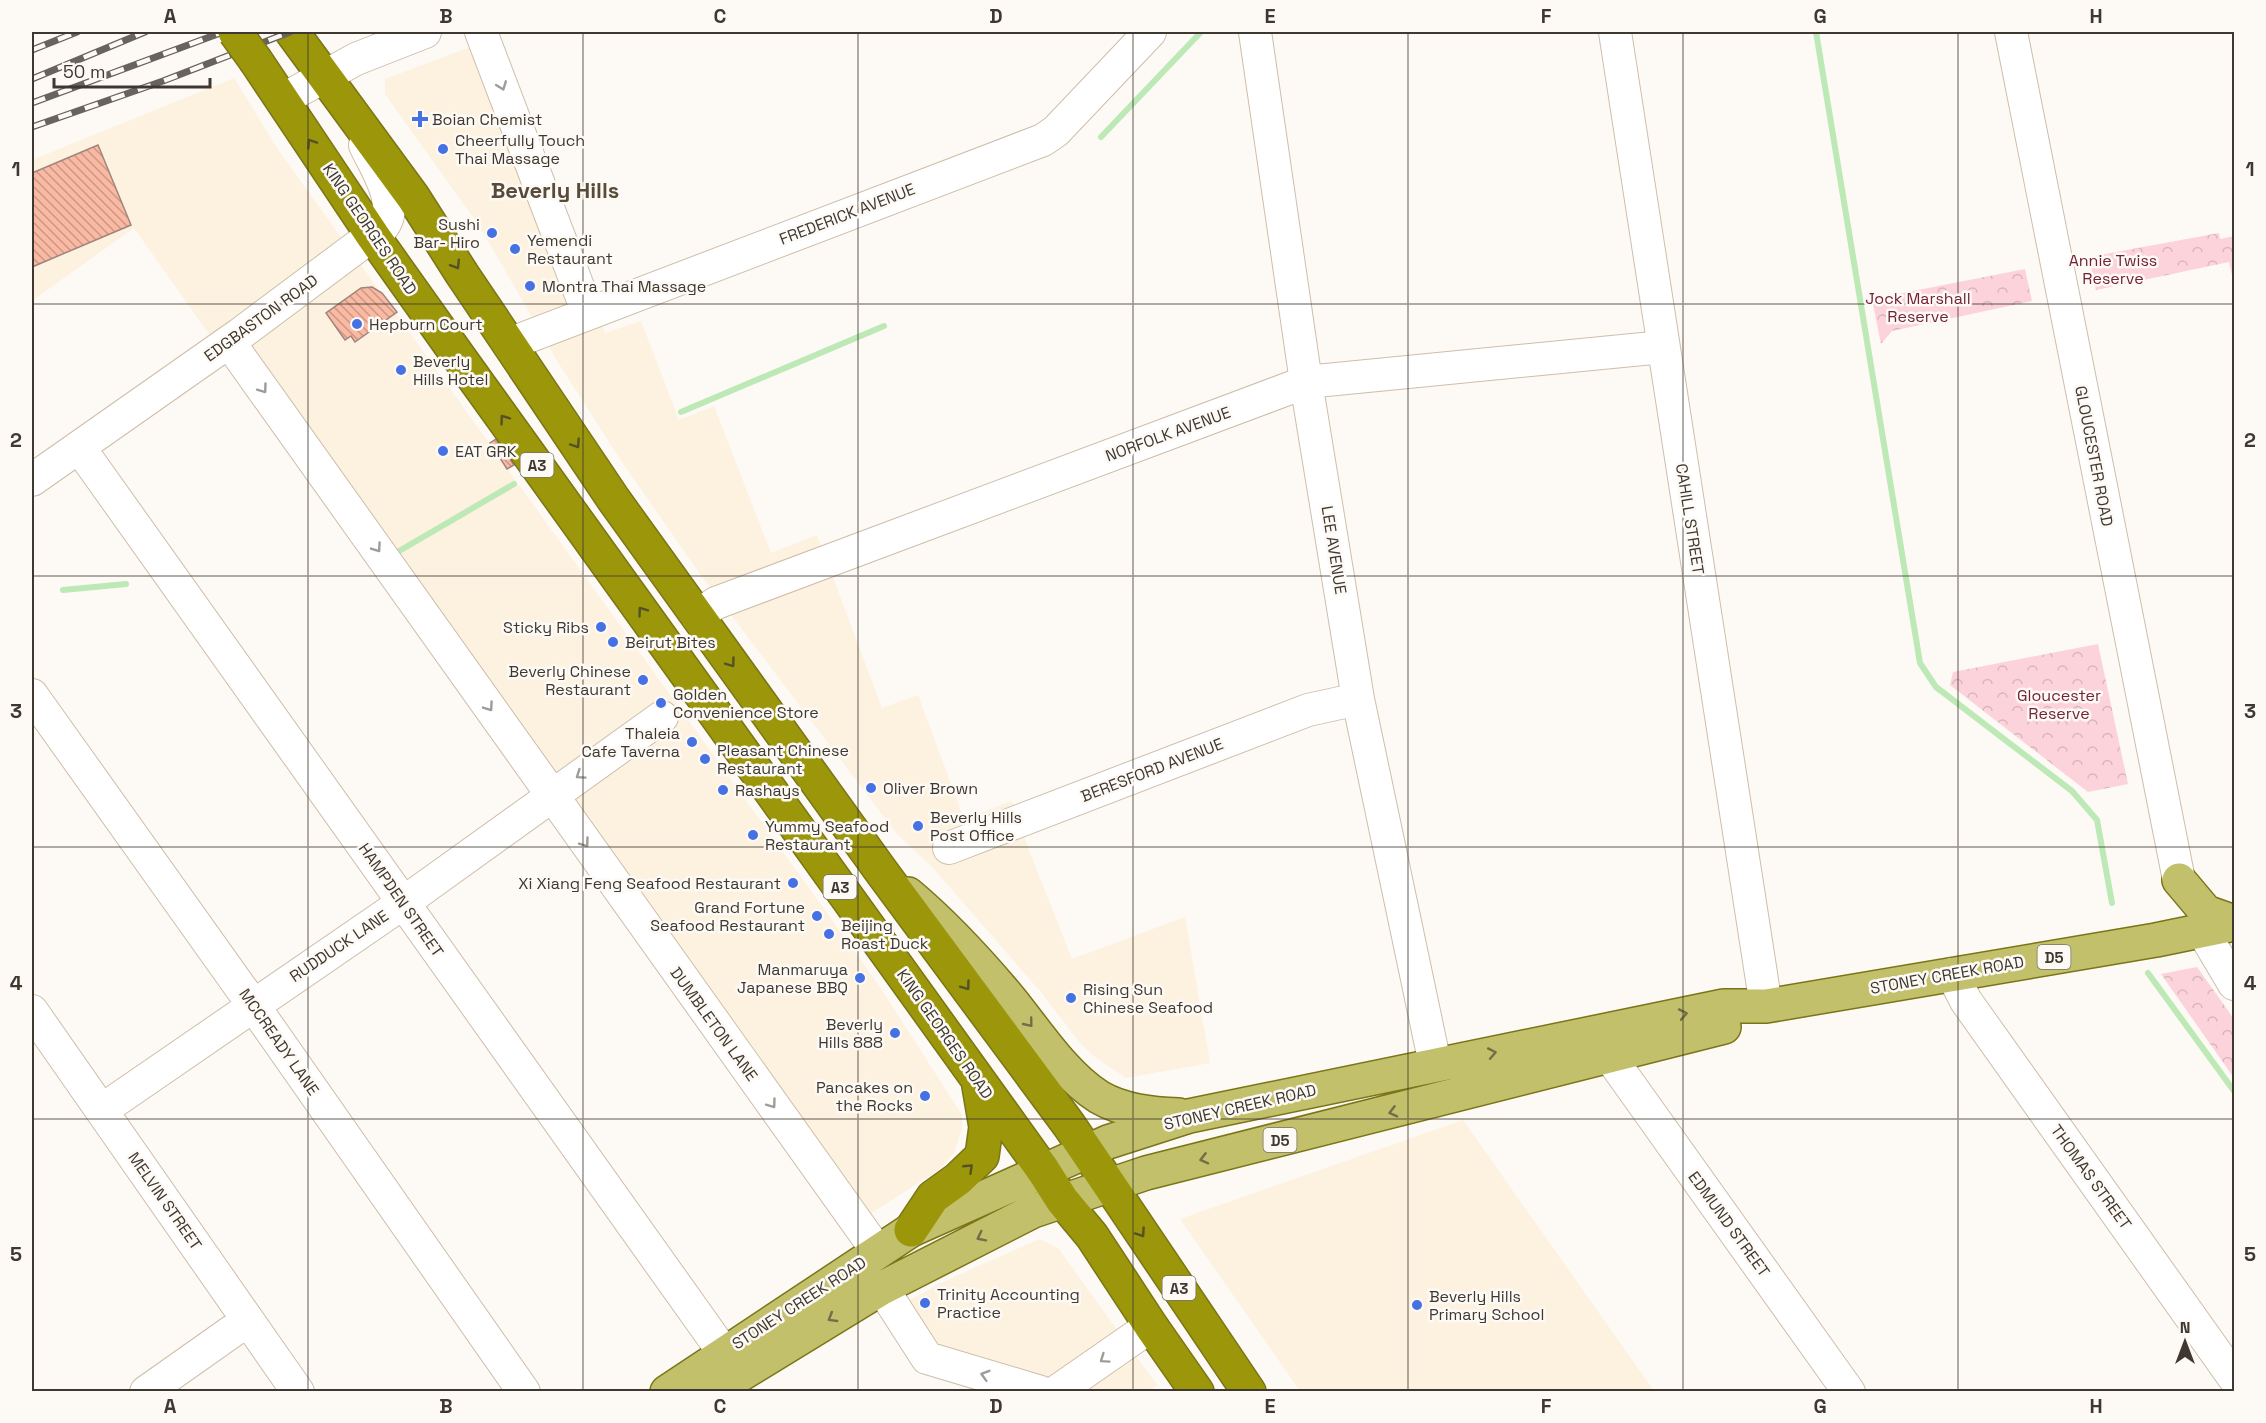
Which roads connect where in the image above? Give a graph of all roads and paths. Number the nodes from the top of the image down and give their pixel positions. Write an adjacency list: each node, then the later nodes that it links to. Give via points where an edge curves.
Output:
1 (235, 32): 10 (highway, KING GEORGES ROAD / A3, bridge)
2 (425, 32): 9 (street, via 356,59)
3 (481, 32): 13 (street, one-way to 13)
4 (1150, 32): 13 (street, FREDERICK AVENUE, via 1043,140)
5 (1256, 32): 17 (street, LEE AVENUE)
6 (1614, 32): 16 (street, CAHILL STREET)
7 (2011, 32): 27 (street, GLOUCESTER ROAD)
8 (296, 36): 9 (highway, A3)
9 (325, 76): 10 (street); 11 (highway, A3)
10 (282, 100): 12 (highway, KING GEORGES ROAD / A3, one-way to 10)
11 (348, 109): 12 (street, EDGBASTON ROAD, via 389,201 387,222); 15 (highway, A3, one-way to 15, via 413,197)
12 (373, 236): 14 (street, EDGBASTON ROAD); 39 (highway, KING GEORGES ROAD / A3, one-way to 12)
13 (588, 313): 15 (street, FREDERICK AVENUE)
14 (229, 342): 18 (street, EDGBASTON ROAD); 24 (street, DUMBLETON LANE, one-way to 24)
15 (509, 344): 20 (highway, A3, one-way to 20)
16 (1663, 347): 17 (street, NORFOLK AVENUE); 35 (street, CAHILL STREET)
17 (1306, 382): 20 (street, NORFOLK AVENUE, via 716,603); 22 (street, LEE AVENUE)
18 (79, 447): 19 (street, EDGBASTON ROAD); 28 (street, HAMPDEN STREET)
19 (32, 480)
20 (697, 616): 26 (highway, A3, one-way to 26)
21 (32, 695): 34 (street, MCCREADY LANE)
22 (1358, 699): 25 (street, BERESFORD AVENUE, via 1308,710); 38 (street, LEE AVENUE)
23 (662, 717): 24 (street, RUDDUCK LANE, one-way to 24)
24 (551, 796): 28 (street, RUDDUCK LANE); 47 (street, DUMBLETON LANE, one-way to 47)
25 (949, 848)
26 (881, 871): 41 (main road, one-way to 41, via 929,912 992,978 1076,1080 1101,1098 1144,1113); 42 (highway, A3, one-way to 42)
27 (2179, 880): 29 (main road, via 2206,912); 31 (main road)
28 (403, 903): 34 (street, RUDDUCK LANE); 51 (street, HAMPDEN STREET)
29 (2235, 923): 30 (main road, STONEY CREEK ROAD / D5)
30 (2202, 930): 31 (main road, STONEY CREEK ROAD / D5); 33 (street)
31 (2160, 939): 32 (main road, STONEY CREEK ROAD / D5)
32 (1952, 975): 35 (main road, STONEY CREEK ROAD / D5); 52 (street, THOMAS STREET, via 1966,1001)
33 (2235, 984)
34 (253, 1005): 40 (street, RUDDUCK LANE); 55 (street, MCCREADY LANE)
35 (1766, 1006): 37 (main road, STONEY CREEK ROAD / D5, via 1730,1026); 38 (main road, STONEY CREEK ROAD / D5, one-way to 35, via 1724,1006)
36 (33, 1014): 40 (street, MELVIN STREET)
37 (1610, 1057): 44 (main road, STONEY CREEK ROAD / D5, one-way to 44); 62 (street, EDMUND STREET)
38 (1435, 1064): 41 (main road, STONEY CREEK ROAD / D5)
39 (979, 1081): 43 (highway, KING GEORGES ROAD / A3); 46 (highway, one-way to 39, via 933,1197 982,1156 986,1127)
40 (102, 1110): 49 (street, MELVIN STREET)
41 (1189, 1116): 42 (main road, STONEY CREEK ROAD / D5)
42 (1086, 1151): 43 (main road, STONEY CREEK ROAD); 44 (highway, A3)
43 (1043, 1170): 45 (highway, KING GEORGES ROAD / A3); 46 (main road, STONEY CREEK ROAD)
44 (1110, 1183): 45 (main road, STONEY CREEK ROAD); 61 (highway, A3, one-way to 61)
45 (1062, 1200): 48 (main road, STONEY CREEK ROAD, one-way to 48); 50 (highway, KING GEORGES ROAD / A3, via 1092,1236)
46 (911, 1230): 47 (main road, STONEY CREEK ROAD)
47 (878, 1252): 51 (main road, STONEY CREEK ROAD)
48 (882, 1288): 57 (main road, STONEY CREEK ROAD, one-way to 57); 58 (street, one-way to 48, via 927,1358)
49 (248, 1320): 53 (street); 54 (street, MELVIN STREET)
50 (1151, 1326): 59 (street, one-way to 59); 60 (highway, KING GEORGES ROAD / A3)
51 (724, 1353): 56 (main road, STONEY CREEK ROAD)
52 (2235, 1378)
53 (146, 1392)
54 (298, 1392)
55 (524, 1392)
56 (668, 1392)
57 (712, 1392)
58 (1041, 1392)
59 (1056, 1392)
60 (1197, 1392)
61 (1250, 1392)
62 (1849, 1392)

